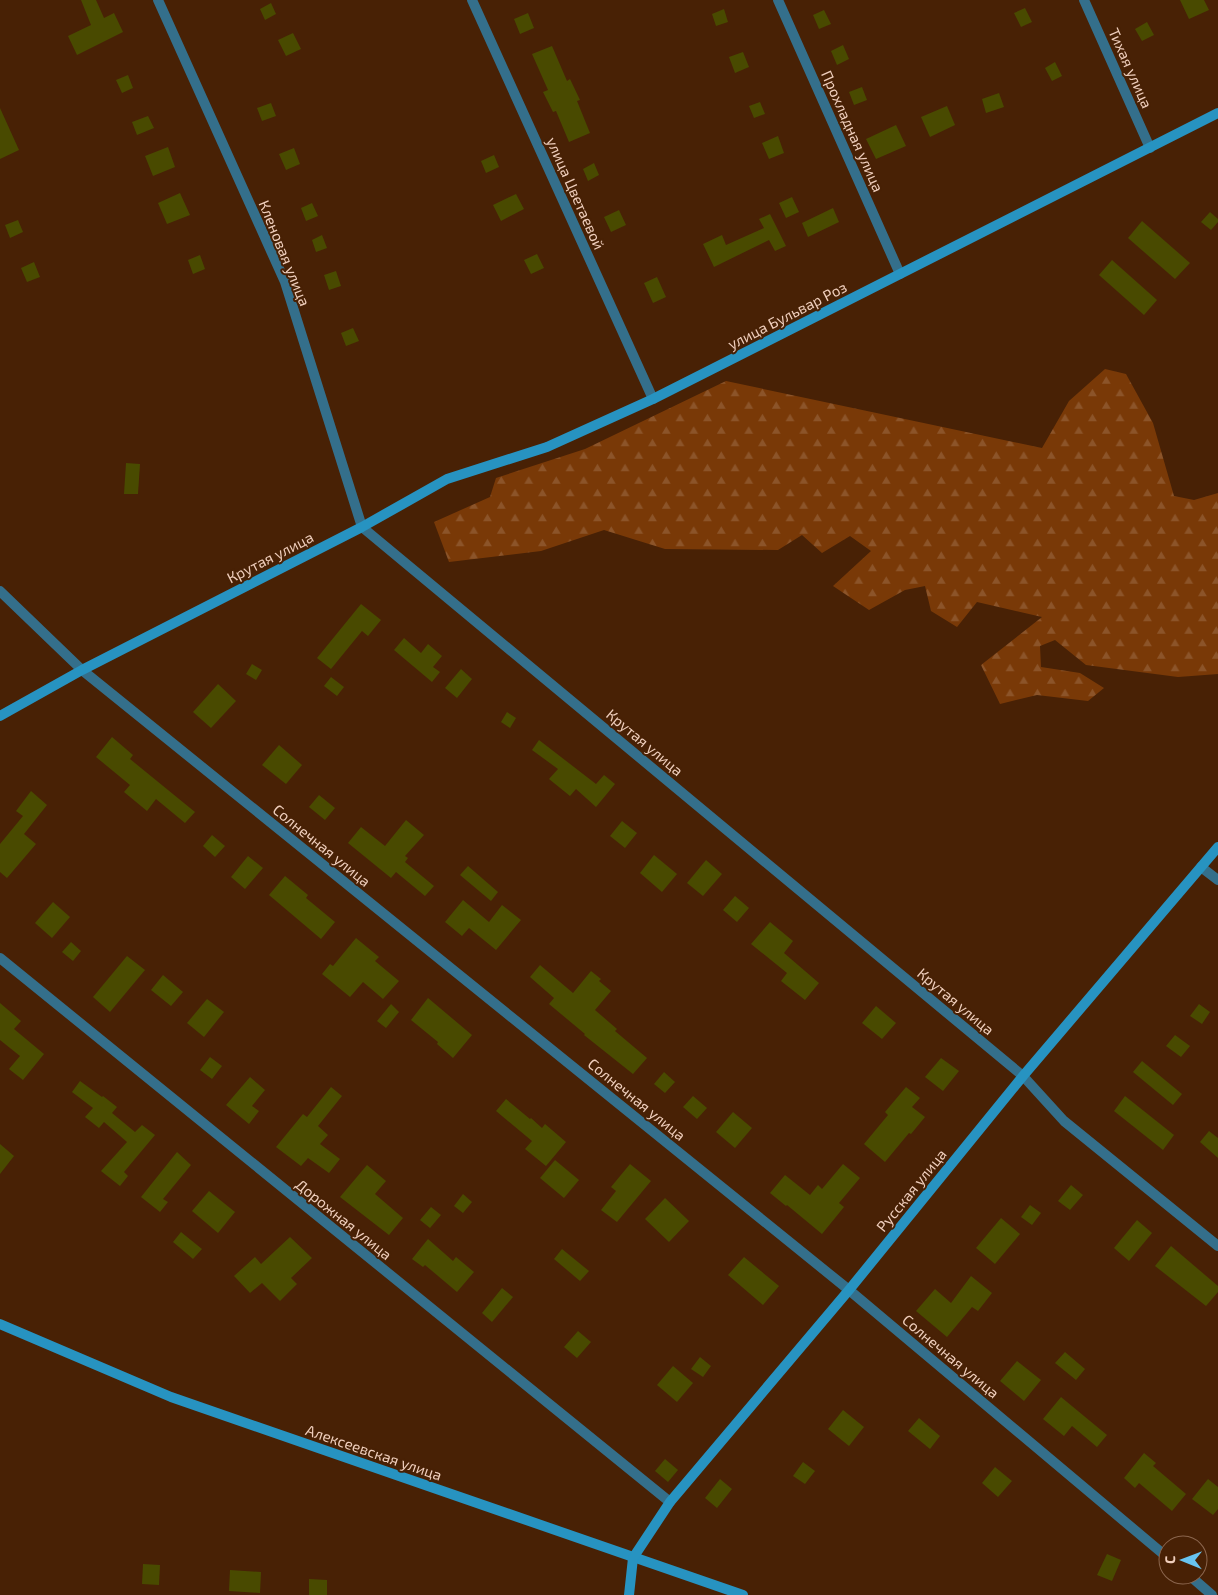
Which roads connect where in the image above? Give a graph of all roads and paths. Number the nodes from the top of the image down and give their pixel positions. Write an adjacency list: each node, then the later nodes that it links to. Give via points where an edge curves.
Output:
1 (158, 0): 9 (street, Кленовая улица, via 285,282)
2 (472, 0): 8 (street, улица Цветаевой)
3 (778, 0): 7 (street, Прохладная улица)
4 (1084, 0): 6 (street, Тихая улица)
5 (1218, 113): 6 (street, улица Бульвар Роз)
6 (1150, 148): 7 (street, улица Бульвар Роз)
7 (900, 274): 8 (street, улица Бульвар Роз)
8 (653, 399): 9 (street, улица Бульвар Роз, via 547,447 447,479)
9 (362, 527): 11 (street, Крутая улица); 17 (street, Крутая улица)
10 (0, 591): 11 (street, Солнечная улица)
11 (82, 670): 12 (street, Крутая улица); 19 (street, Солнечная улица)
12 (0, 716)
13 (1218, 846): 14 (street, Русская улица)
14 (1201, 867): 15 (street); 17 (street, Русская улица)
15 (1218, 880)
16 (0, 958): 21 (street, Дорожная улица)
17 (1023, 1076): 18 (street, Крутая улица, via 1064,1121); 19 (street, Русская улица)
18 (1218, 1246)
19 (849, 1290): 21 (street, Русская улица); 22 (street, Солнечная улица)
20 (0, 1324): 23 (street, Алексеевская улица, via 171,1397)
21 (670, 1502): 23 (street, Русская улица)
22 (1158, 1550)
23 (633, 1558): 25 (street); 26 (street, Алексеевская улица)
24 (1200, 1585): 27 (street)
25 (628, 1595)
26 (743, 1595)
27 (1212, 1595)

